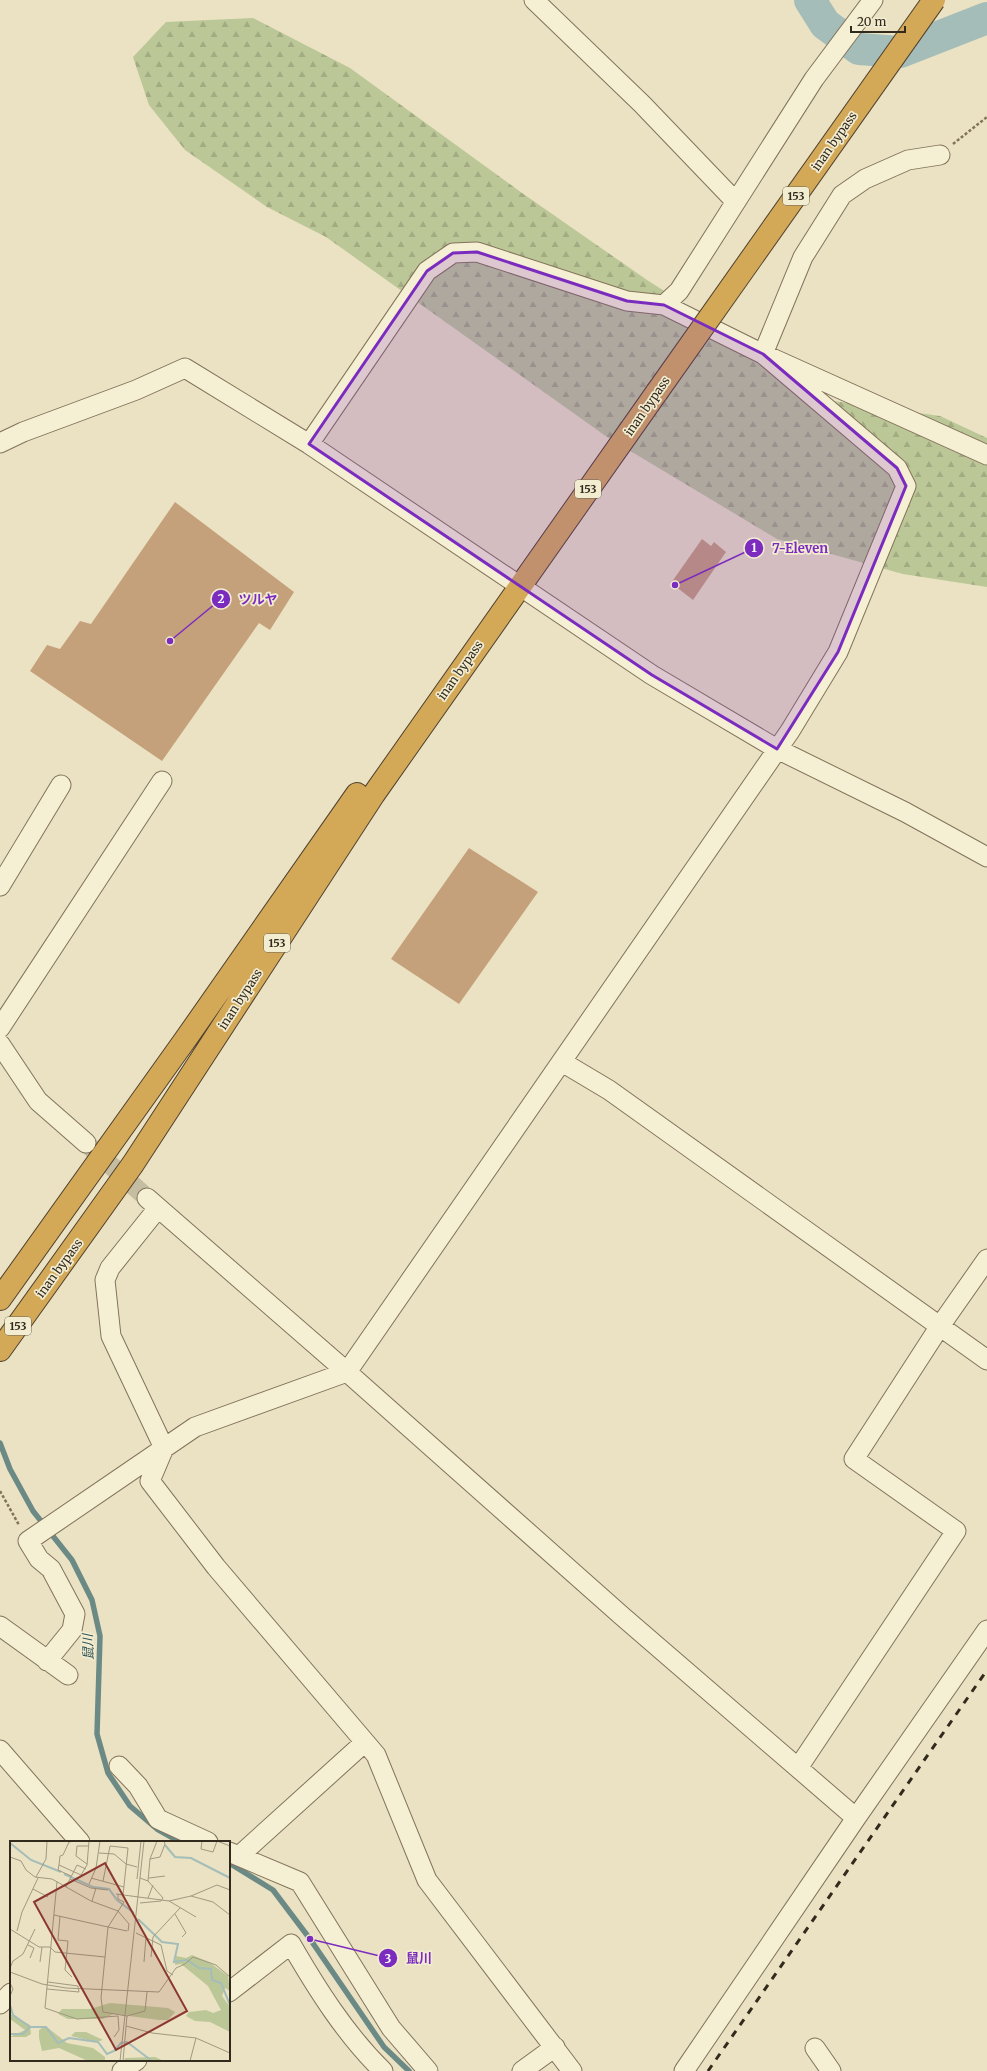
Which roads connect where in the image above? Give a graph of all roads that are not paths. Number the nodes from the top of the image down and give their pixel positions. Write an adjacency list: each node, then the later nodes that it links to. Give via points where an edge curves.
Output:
1 (534, 0): 6 (street, via 642,104)
2 (873, 0): 6 (street, via 814,79)
3 (923, 0): 9 (highway, inan bypass / 153)
4 (934, 0): 9 (highway, inan bypass / 153, bridge)
5 (940, 155): 8 (street, via 908,160 865,179 842,196 803,257)
6 (735, 201): 7 (street, via 679,291)
7 (664, 305): 8 (street); 11 (street, via 627,301 477,252 453,253 427,271)
8 (763, 354): 12 (street); 14 (street, via 897,468 906,486 838,652)
9 (652, 389): 13 (highway, inan bypass / 153)
10 (0, 443): 11 (street, via 185,368)
11 (309, 444): 13 (street)
12 (987, 455)
13 (514, 581): 14 (street, via 652,675); 24 (highway, inan bypass / 153); 26 (highway, inan bypass / 153, via 134,1164)
14 (777, 749): 17 (street, via 905,812); 21 (street)
15 (162, 781): 19 (street)
16 (61, 785): 18 (street)
17 (987, 857)
18 (0, 886)
19 (0, 1028)
20 (0, 1044): 22 (street, via 38,1101)
21 (562, 1062): 25 (street, via 609,1090); 28 (street)
22 (86, 1143)
23 (987, 1259): 25 (street)
24 (0, 1299)
25 (940, 1326): 27 (street); 37 (street, via 854,1459 956,1531)
26 (0, 1350)
27 (987, 1360)
28 (347, 1372): 29 (street, via 195,1427); 29 (street, via 152,1203 105,1280 111,1336); 37 (street)
29 (164, 1448): 32 (street, via 32,1538 39,1559 51,1569 75,1614 72,1630); 34 (street, via 150,1481 216,1567)
30 (0, 1626): 32 (street)
31 (987, 1630): 38 (street)
32 (47, 1661): 33 (street)
33 (68, 1675)
34 (365, 1742): 41 (street); 45 (street, via 376,1755 426,1880)
35 (0, 1750): 39 (street)
36 (119, 1766): 40 (street, via 138,1786 158,1820)
37 (798, 1768): 38 (street)
38 (856, 1818): 53 (street)
39 (79, 1841)
40 (206, 1841)
41 (234, 1854): 50 (street, via 300,1882 391,2028)
42 (231, 1988): 49 (street, via 261,1969 292,1944 314,1984 367,2055)
43 (10, 1994): 44 (street)
44 (0, 2004)
45 (555, 2047): 51 (street); 52 (street)
46 (815, 2048): 54 (street)
47 (136, 2061): 48 (street)
48 (122, 2071)
49 (383, 2071)
50 (428, 2071)
51 (522, 2071)
52 (572, 2071)
53 (684, 2071)
54 (831, 2071)

